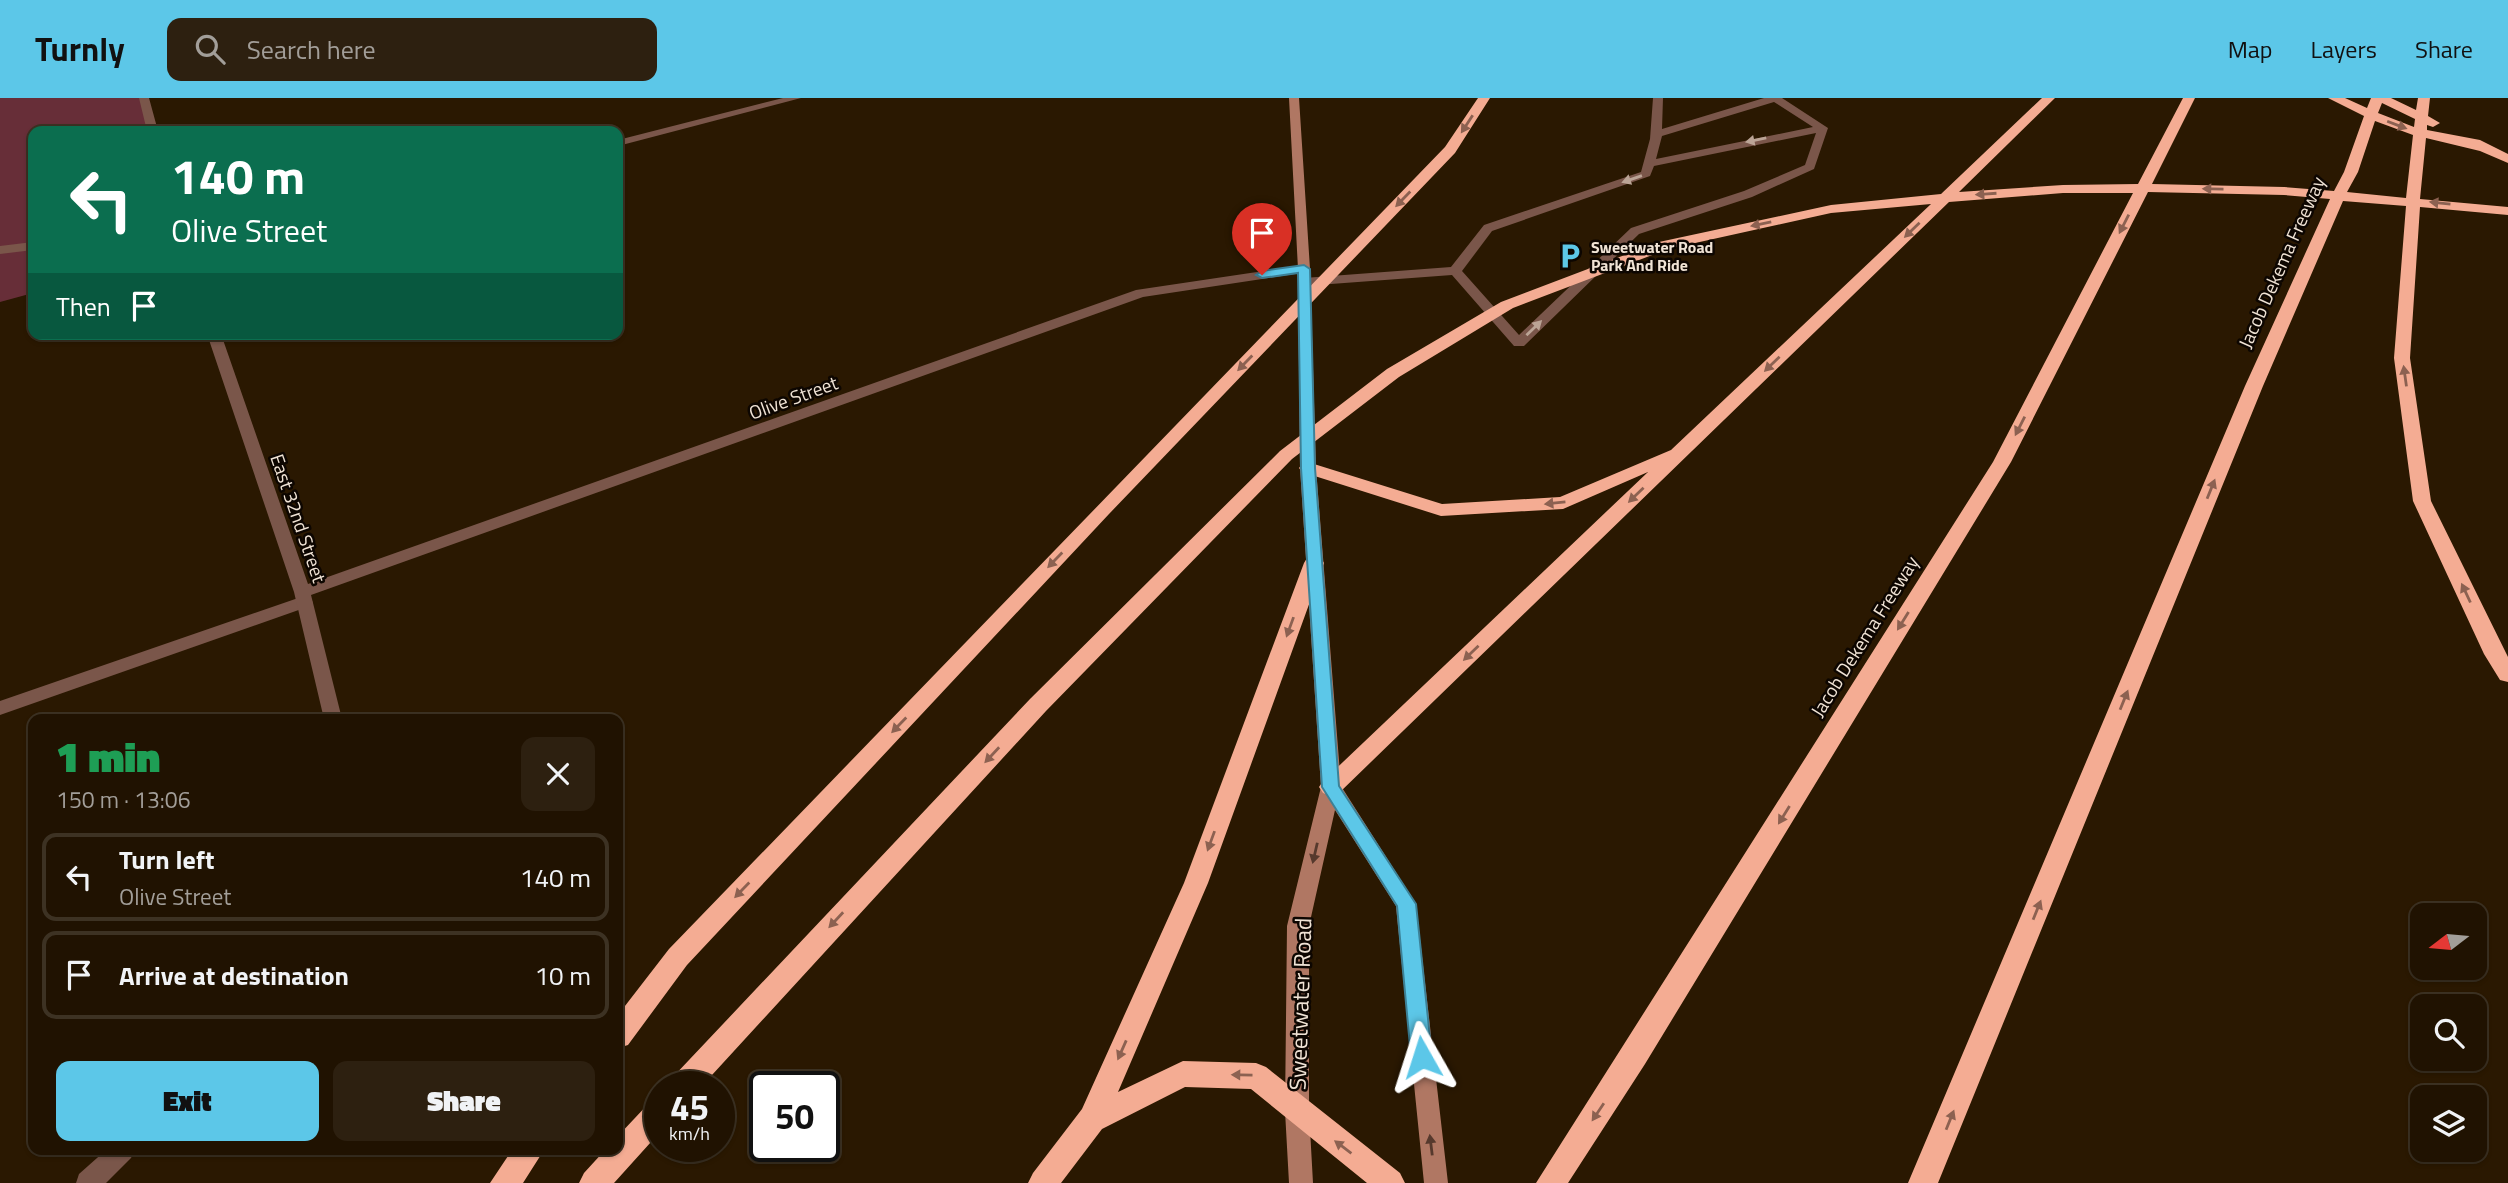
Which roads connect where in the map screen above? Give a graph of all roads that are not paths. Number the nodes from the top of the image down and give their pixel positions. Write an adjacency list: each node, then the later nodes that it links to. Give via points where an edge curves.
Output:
1 (144, 98): 12 (street)
2 (796, 98): 15 (street)
3 (1294, 98): 23 (main road, Sweetwater Road)
4 (1485, 98): 33 (highway, one-way to 33, via 1450,150 678,957)
5 (1658, 98): 14 (street)
6 (1775, 98): 13 (street); 14 (street)
7 (2049, 98): 25 (highway, one-way to 25)
8 (2189, 98): 49 (highway, Jacob Dekema Freeway, one-way to 49, via 2002,462)
9 (2334, 98): 16 (highway, one-way to 16, via 2402,128)
10 (2379, 98): 16 (highway); 50 (highway, Jacob Dekema Freeway, one-way to 10, via 2274,337 2351,172)
11 (2424, 98): 29 (highway, one-way to 11, via 2422,500 2402,358)
12 (152, 126)
13 (1823, 128): 18 (street, one-way to 18); 22 (street, one-way to 13, via 1519,343 1635,231 1748,194 1810,167)
14 (1656, 134): 18 (street)
15 (623, 142)
16 (2486, 148): 17 (highway)
17 (2508, 159)
18 (1649, 164): 22 (street, one-way to 22, via 1646,174 1488,228)
19 (2508, 211): 34 (highway, one-way to 34, via 2284,191 2063,189 1984,194 1831,209 1664,245 1507,305 1393,373 1286,455 1038,705)
20 (28, 247): 21 (street)
21 (0, 250)
22 (1455, 271): 23 (street, Olive Street)
23 (1304, 276): 26 (main road, Sweetwater Road); 28 (street, Olive Street, via 1141,293)
24 (216, 340): 28 (street, East 32nd Street)
25 (1685, 448): 26 (highway, one-way to 26, via 1563,503 1482,508 1441,510); 32 (highway, one-way to 32)
26 (1308, 468): 27 (main road, Sweetwater Road)
27 (1314, 564): 32 (main road, Sweetwater Road); 36 (highway, one-way to 36, via 1196,883)
28 (303, 597): 30 (street, Olive Street); 31 (street, East 32nd Street)
29 (2508, 674)
30 (0, 708)
31 (331, 714)
32 (1331, 787): 35 (main road, Sweetwater Road, one-way to 35, via 1298,926); 48 (main road, Sweetwater Road, one-way to 32, via 1406,904)
33 (623, 1029)
34 (697, 1071)
35 (1297, 1111): 36 (highway, one-way to 36, via 1256,1076 1183,1074); 46 (main road, Sweetwater Road); 47 (highway, one-way to 35)
36 (1092, 1119): 45 (highway)
37 (644, 1128): 38 (highway)
38 (623, 1151)
39 (118, 1155): 42 (street)
40 (526, 1155): 43 (highway)
41 (620, 1155): 44 (highway)
42 (88, 1183)
43 (505, 1183)
44 (594, 1183)
45 (1043, 1183)
46 (1301, 1183)
47 (1390, 1183)
48 (1436, 1183)
49 (1551, 1183)
50 (1923, 1183)

